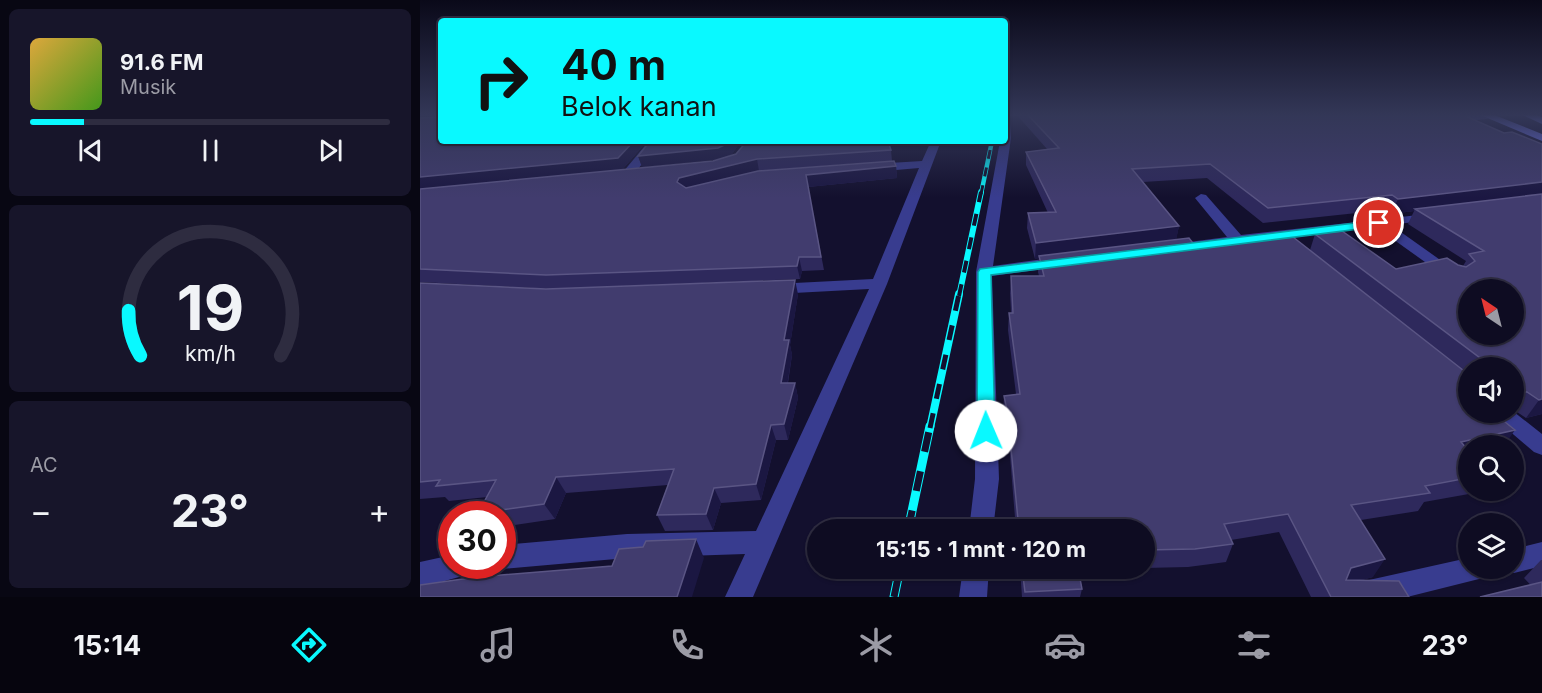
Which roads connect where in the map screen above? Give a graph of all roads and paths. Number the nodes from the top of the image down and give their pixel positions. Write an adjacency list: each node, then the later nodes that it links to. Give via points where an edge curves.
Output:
1 (652, 144): 6 (street, via 621,175)
2 (935, 144): 4 (street)
3 (1005, 144): 15 (street)
4 (926, 164): 5 (street); 17 (street)
5 (860, 169)
6 (649, 172)
7 (1201, 198): 11 (street)
8 (1449, 214): 9 (street)
9 (1379, 223): 10 (street); 16 (street)
10 (1278, 235): 11 (street); 13 (street)
11 (1237, 240): 12 (street)
12 (1156, 250)
13 (1296, 250)
14 (1076, 260): 15 (street)
15 (984, 272): 21 (street, via 987,479)
16 (1456, 276)
17 (879, 284): 18 (street); 22 (street)
18 (764, 289)
19 (1514, 423): 20 (street)
20 (1542, 446)
21 (982, 519)
22 (761, 543): 24 (street, via 627,546); 30 (street)
23 (1542, 554): 25 (street)
24 (516, 556)
25 (1524, 558)
26 (438, 571): 28 (street)
27 (1458, 573): 32 (street)
28 (420, 575)
29 (975, 579): 31 (street)
30 (739, 597)
31 (973, 597)
32 (1351, 597)

